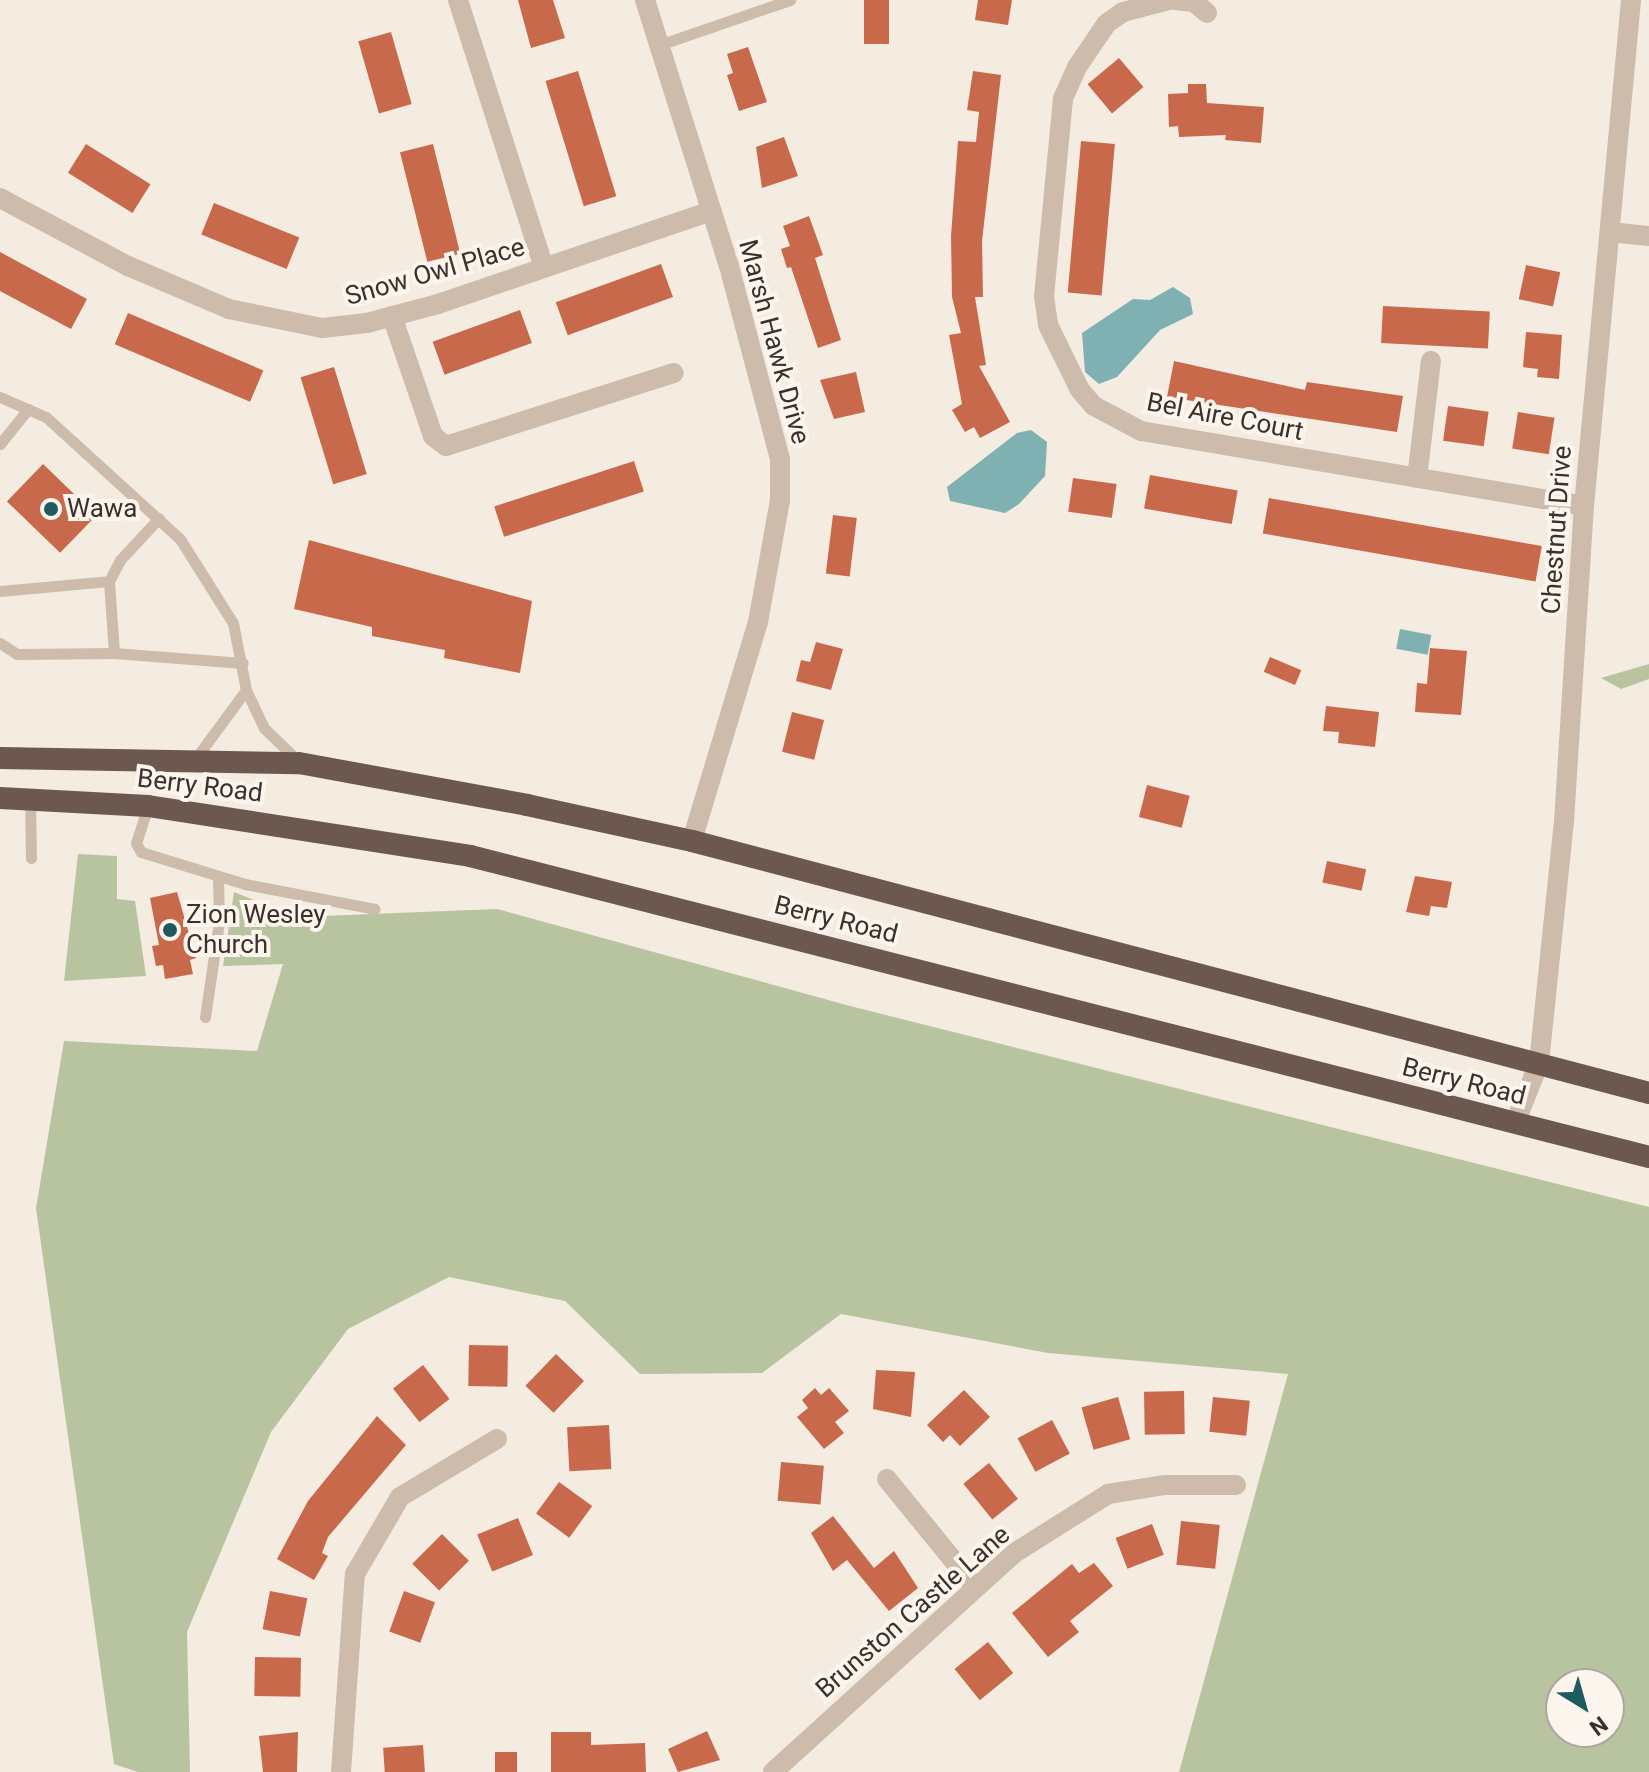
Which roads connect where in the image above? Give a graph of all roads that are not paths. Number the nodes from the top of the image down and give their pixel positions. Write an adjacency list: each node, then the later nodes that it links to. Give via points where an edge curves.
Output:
1 (458, 0): 13 (street)
2 (645, 0): 8 (street, Marsh Hawk Drive)
3 (790, 0): 8 (lane)
4 (1169, 0): 20 (street, Bel Aire Court, via 1123,12 1107,23 1063,99 1044,282 1048,325 1064,366 1094,406 1141,431)
5 (1175, 0): 7 (street, via 1194,2)
6 (1631, 0): 11 (street, Chestnut Drive)
7 (1207, 13)
8 (659, 45): 10 (street, Marsh Hawk Drive)
9 (0, 198): 14 (street, Snow Owl Place, via 128,266 229,309 322,328)
10 (711, 211): 13 (street, Snow Owl Place); 35 (street, Marsh Hawk Drive, via 771,415 780,500 758,622)
11 (1610, 232): 12 (street); 21 (street, Chestnut Drive)
12 (1649, 236)
13 (544, 268): 14 (street, Snow Owl Place)
14 (392, 316): 16 (street, via 433,436 446,446)
15 (1431, 361): 20 (street)
16 (674, 373)
17 (0, 397): 18 (lane)
18 (28, 409): 19 (lane); 22 (lane, via 46,417)
19 (0, 444)
20 (1417, 478): 21 (street, Bel Aire Court)
21 (1584, 506): 40 (street, Chestnut Drive, via 1564,822)
22 (159, 518): 23 (lane, via 120,560); 27 (lane, via 180,539 233,623)
23 (109, 581): 24 (lane); 26 (lane)
24 (0, 591)
25 (0, 643): 26 (lane, via 17,654)
26 (114, 653): 27 (lane)
27 (243, 663): 28 (lane)
28 (246, 690): 30 (lane); 31 (lane, via 264,728)
29 (0, 758): 30 (highway, Berry Road)
30 (196, 758): 31 (highway, Berry Road)
31 (299, 763): 35 (highway, Berry Road)
32 (0, 798): 33 (highway, Berry Road)
33 (30, 798): 34 (highway, Berry Road); 36 (lane)
34 (148, 806): 37 (lane, via 136,843 141,852); 42 (highway, Berry Road, via 470,856)
35 (692, 841): 40 (highway, Berry Road)
36 (31, 858)
37 (218, 877): 38 (lane); 39 (lane, via 219,922)
38 (375, 909)
39 (205, 1017)
40 (1539, 1063): 41 (highway, Berry Road); 42 (street, Chestnut Drive)
41 (1649, 1093)
42 (1515, 1123): 43 (highway, Berry Road)
43 (1649, 1157)
44 (497, 1439): 48 (street, via 400,1497 355,1574)
45 (887, 1479): 47 (street)
46 (1236, 1485): 47 (street, Brunston Castle Lane, via 1165,1485 1108,1494 1016,1552)
47 (975, 1587): 49 (street, Brunston Castle Lane)
48 (341, 1772)
49 (773, 1772)

